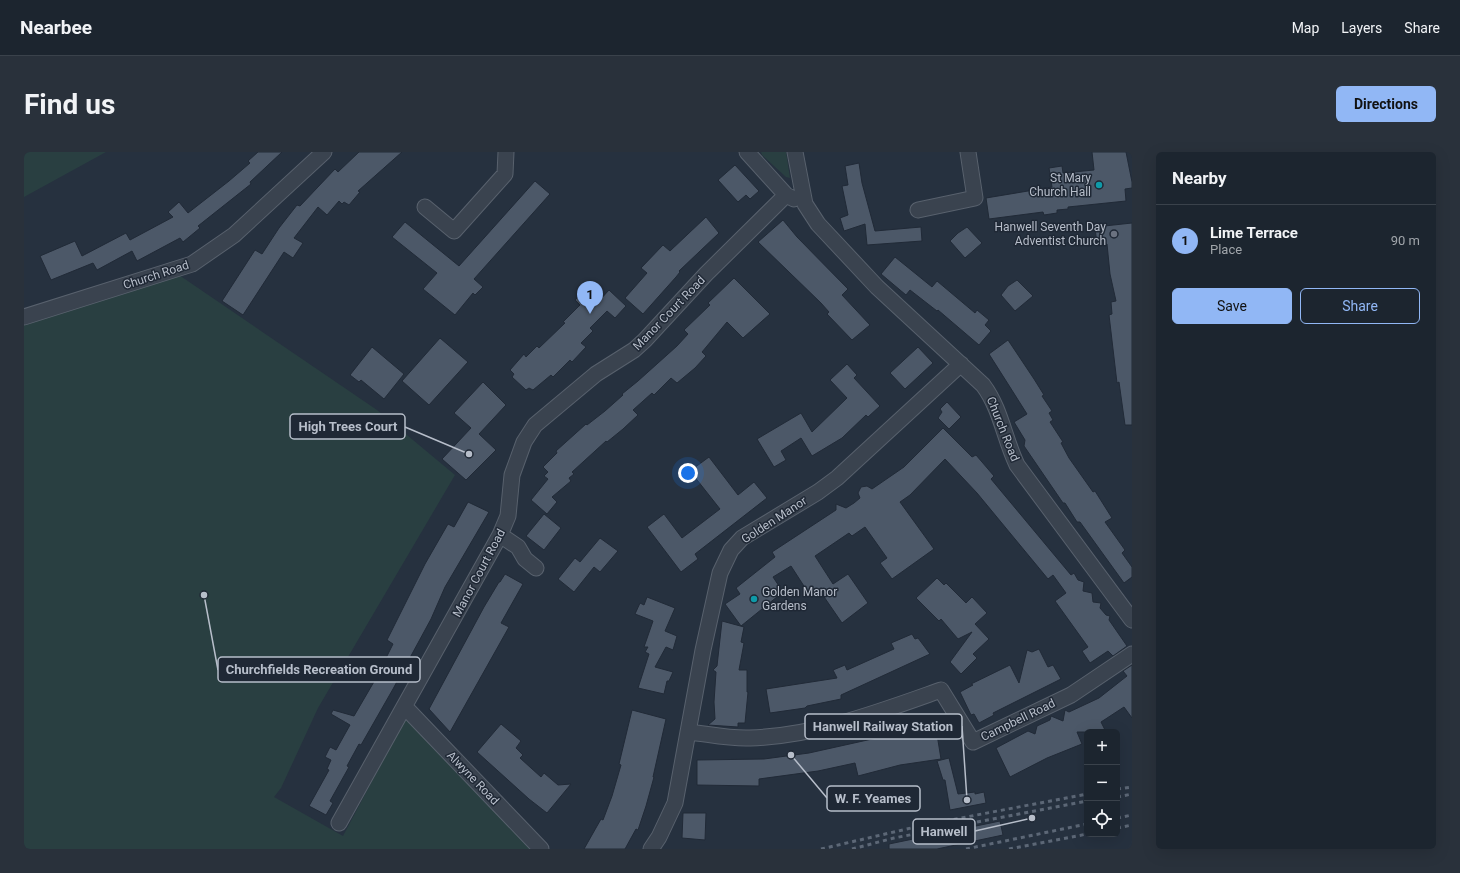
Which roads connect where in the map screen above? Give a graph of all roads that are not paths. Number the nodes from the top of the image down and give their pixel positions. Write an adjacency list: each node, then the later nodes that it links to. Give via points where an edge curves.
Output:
1 (324, 152): 10 (street, Church Road, via 234,235 192,264)
2 (506, 152): 8 (street, via 505,174 454,231)
3 (747, 152): 6 (street)
4 (795, 152): 7 (street, Church Road)
5 (968, 152): 9 (street, via 975,198)
6 (786, 195): 7 (street); 12 (street, Manor Court Road, via 706,274 645,340 596,374 535,425 524,442 512,475 508,516)
7 (805, 204): 11 (street, Church Road, via 818,224 877,286)
8 (425, 207)
9 (918, 210)
10 (24, 317)
11 (961, 364): 14 (street, Church Road, via 992,396 1009,449 1017,465); 17 (street, Golden Manor, via 837,478 742,538 732,550 720,573 702,650)
12 (500, 535): 13 (street, via 518,547 525,559); 16 (street, Manor Court Road)
13 (536, 568)
14 (1132, 620)
15 (1132, 654): 17 (street, Campbell Road, via 1071,695 973,742 941,690 872,715 802,732 749,738)
16 (405, 707): 18 (street, Manor Court Road); 19 (street, Alwyne Road)
17 (689, 732): 20 (street, Golden Manor, via 675,803)
18 (339, 823)
19 (540, 849)
20 (651, 849)

